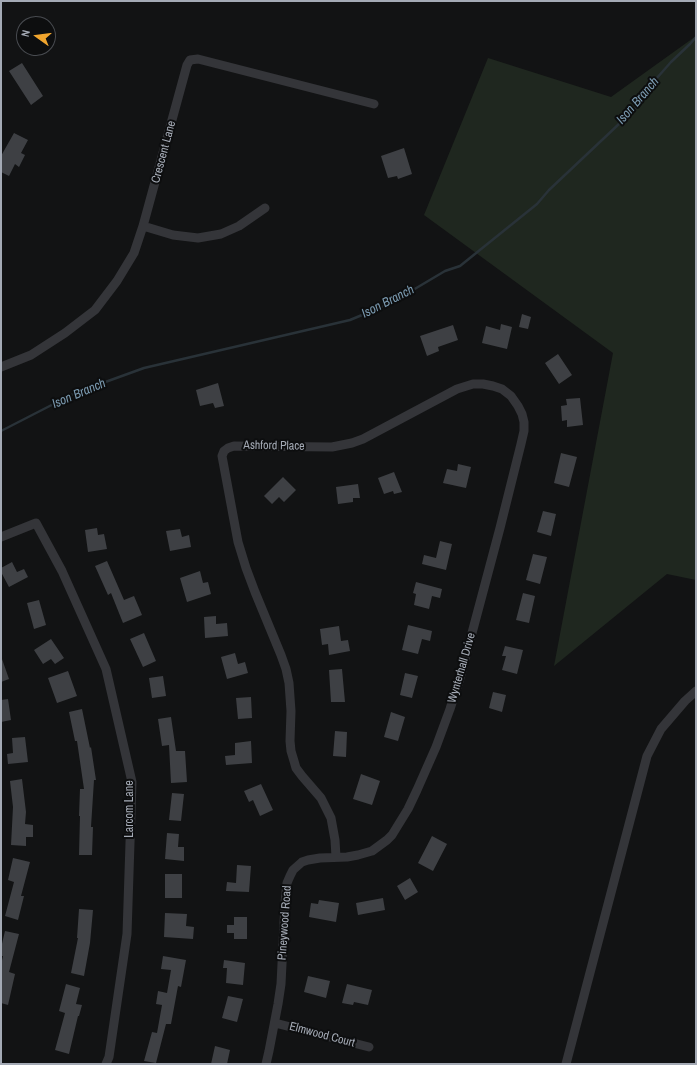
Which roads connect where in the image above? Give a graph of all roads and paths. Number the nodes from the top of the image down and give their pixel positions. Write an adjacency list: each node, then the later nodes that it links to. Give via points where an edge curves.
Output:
1 (374, 104): 3 (street, Crescent Lane, via 198,59 190,60)
2 (265, 208): 3 (street, via 239,226 221,234 198,238 173,235)
3 (143, 226): 4 (street, Crescent Lane, via 134,253 95,310 31,355)
4 (1, 367)
5 (1, 537): 12 (street, Larcom Lane, via 36,523 62,571 106,669 132,782 127,934)
6 (496, 543): 8 (street, Wynterhall Drive, via 460,678 436,748); 9 (street, Ashford Place, via 524,431 524,422 518,406 502,389 473,384 456,389 352,443 332,447 234,446 224,451 223,463 238,542 286,669 291,712 291,751 296,768 321,798 331,818)
7 (696, 691): 14 (street, via 661,729 647,756)
8 (417, 790): 9 (street, Pineywood Road, via 398,827 387,840 372,851)
9 (336, 857): 10 (street, Pineywood Road, via 302,862 293,870 287,883 281,984)
10 (275, 1023): 11 (street, Elmwood Court); 13 (street, Pineywood Road)
11 (369, 1047)
12 (106, 1064)
13 (266, 1064)
14 (566, 1064)

